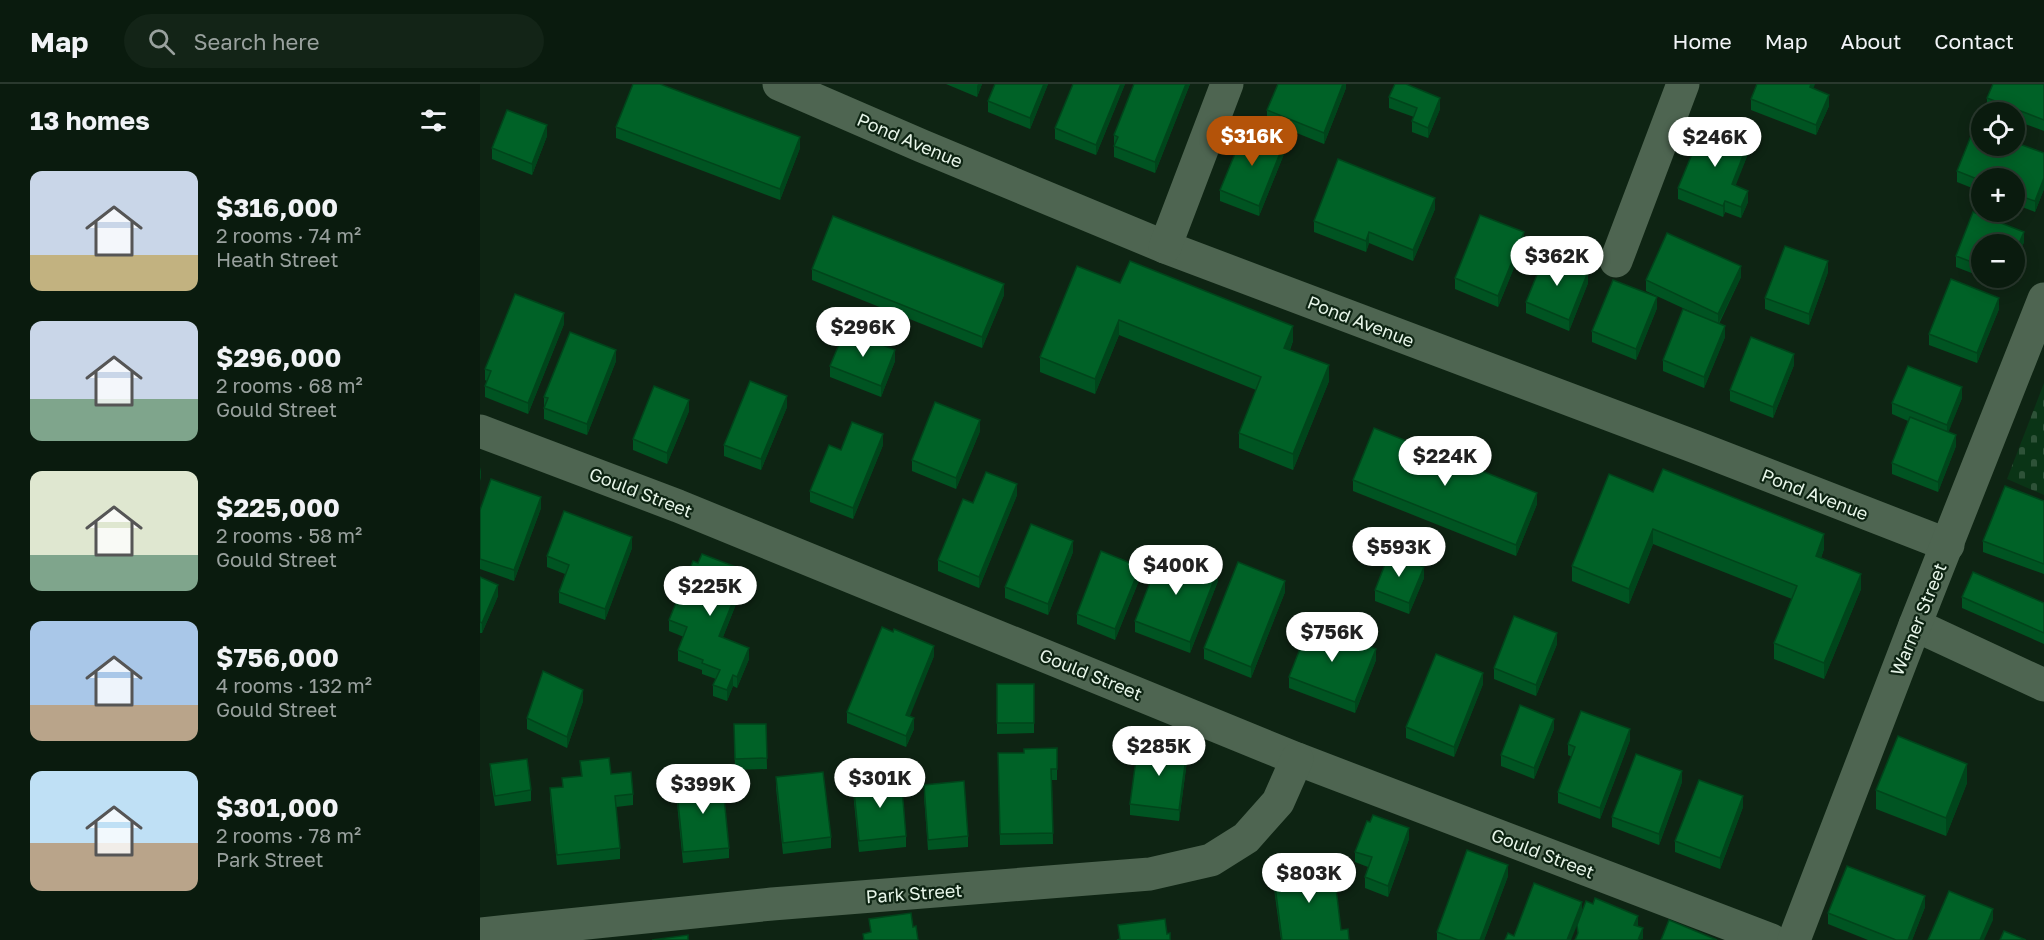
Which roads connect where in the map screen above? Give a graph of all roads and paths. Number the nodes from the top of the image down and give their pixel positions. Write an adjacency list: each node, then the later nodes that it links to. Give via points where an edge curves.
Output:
1 (779, 84): 4 (street, Pond Avenue)
2 (1227, 84): 4 (street)
3 (1683, 84): 5 (street)
4 (1165, 247): 8 (street, Pond Avenue)
5 (1616, 261)
6 (2044, 299): 8 (street, Warner Street)
7 (480, 430): 11 (street, Gould Street, via 678,506)
8 (1948, 545): 9 (street, Warner Street)
9 (1915, 625): 10 (street); 14 (street, Warner Street)
10 (2044, 685)
11 (1297, 759): 12 (street, Park Street, via 1278,802 1246,838 1211,860 1150,874 772,904); 13 (street, Gould Street)
12 (480, 934)
13 (1771, 940)
14 (1794, 940)

